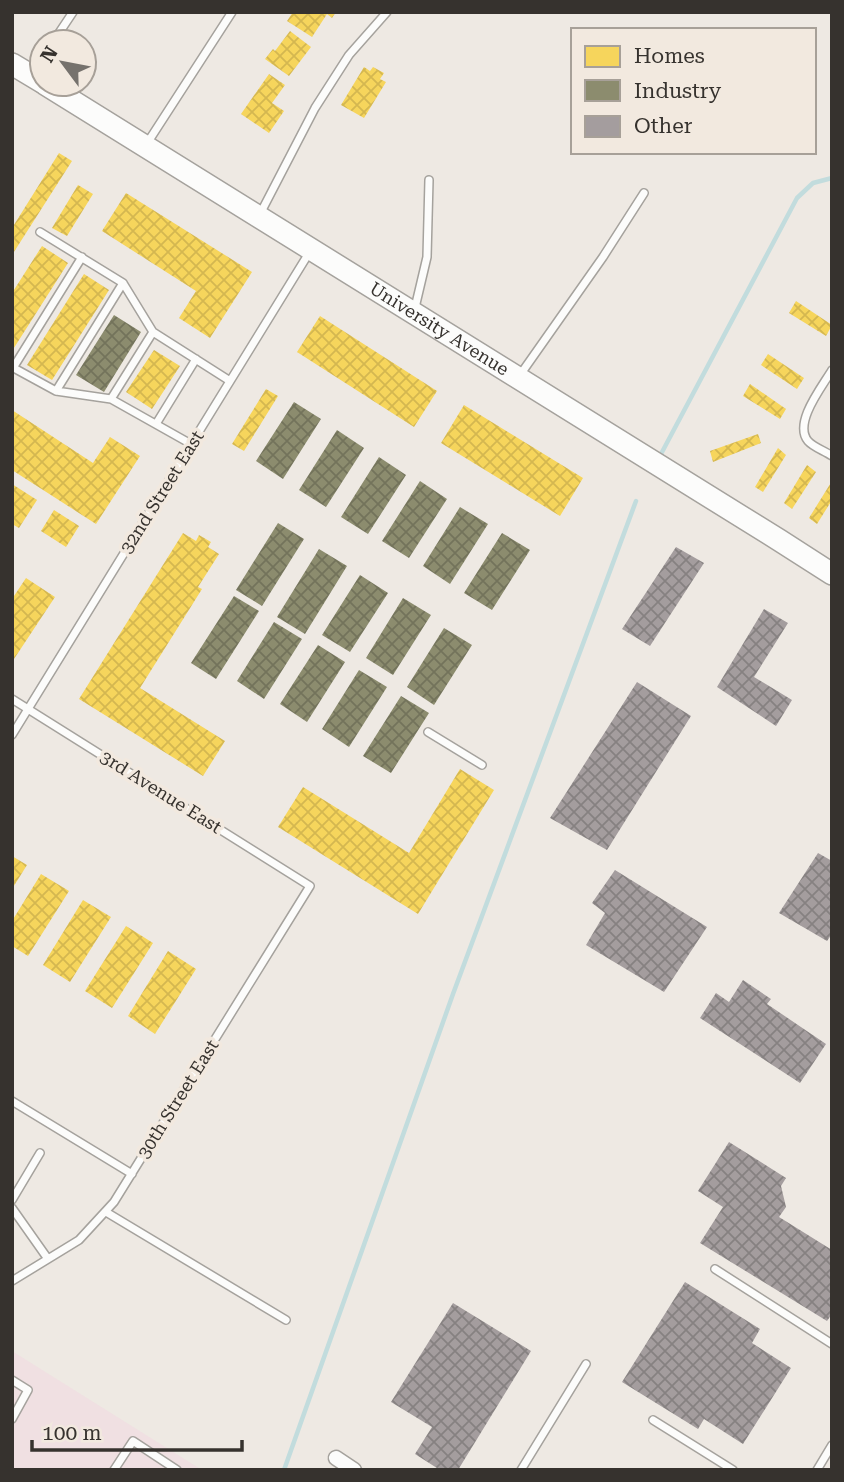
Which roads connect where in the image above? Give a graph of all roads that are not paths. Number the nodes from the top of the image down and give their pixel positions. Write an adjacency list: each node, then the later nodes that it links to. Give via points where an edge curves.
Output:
1 (73, 12): 4 (lane)
2 (232, 12): 6 (lane)
3 (387, 12): 9 (lane, via 342,66)
4 (62, 28)
5 (74, 98): 6 (street, University Avenue)
6 (145, 146): 9 (street, University Avenue)
7 (429, 180): 14 (lane, via 427,257)
8 (644, 193): 19 (lane)
9 (258, 216): 11 (street, University Avenue)
10 (40, 232): 12 (lane)
11 (312, 249): 14 (street, University Avenue); 20 (lane, 32nd Street East)
12 (82, 257): 13 (lane); 17 (lane)
13 (123, 283): 15 (lane); 21 (lane)
14 (414, 312): 19 (street, University Avenue)
15 (153, 332): 16 (lane); 22 (lane)
16 (196, 359): 20 (lane); 23 (lane)
17 (13, 367): 21 (lane)
18 (832, 370): 25 (lane, via 804,417 803,430 808,441)
19 (518, 377): 26 (street, University Avenue)
20 (230, 381): 24 (lane, 32nd Street East)
21 (56, 391): 22 (lane)
22 (111, 399): 23 (lane)
23 (156, 424): 24 (lane)
24 (191, 444): 28 (lane, 32nd Street East)
25 (832, 456)
26 (832, 574)
27 (12, 699): 28 (lane, 3rd Avenue East)
28 (29, 709): 30 (lane, 32nd Street East); 32 (lane, 3rd Avenue East)
29 (428, 732): 31 (lane)
30 (12, 735)
31 (482, 765)
32 (310, 886): 35 (lane, 30th Street East)
33 (12, 1101): 35 (lane)
34 (40, 1153): 36 (lane)
35 (132, 1174): 38 (lane, 30th Street East)
36 (12, 1200)
37 (12, 1208): 39 (lane)
38 (106, 1212): 39 (lane, 30th Street East, via 79,1240); 42 (lane)
39 (48, 1259): 41 (lane, 30th Street East)
40 (715, 1269): 43 (lane)
41 (12, 1280)
42 (286, 1320)
43 (832, 1344)
44 (586, 1364): 53 (lane)
45 (12, 1380): 46 (lane, via 28,1390)
46 (12, 1419)
47 (653, 1420): 54 (lane)
48 (832, 1446): 55 (lane)
49 (336, 1458): 52 (street)
50 (114, 1470): 51 (lane, via 133,1441)
51 (177, 1470)
52 (354, 1470)
53 (521, 1470)
54 (733, 1470)
55 (817, 1470)

